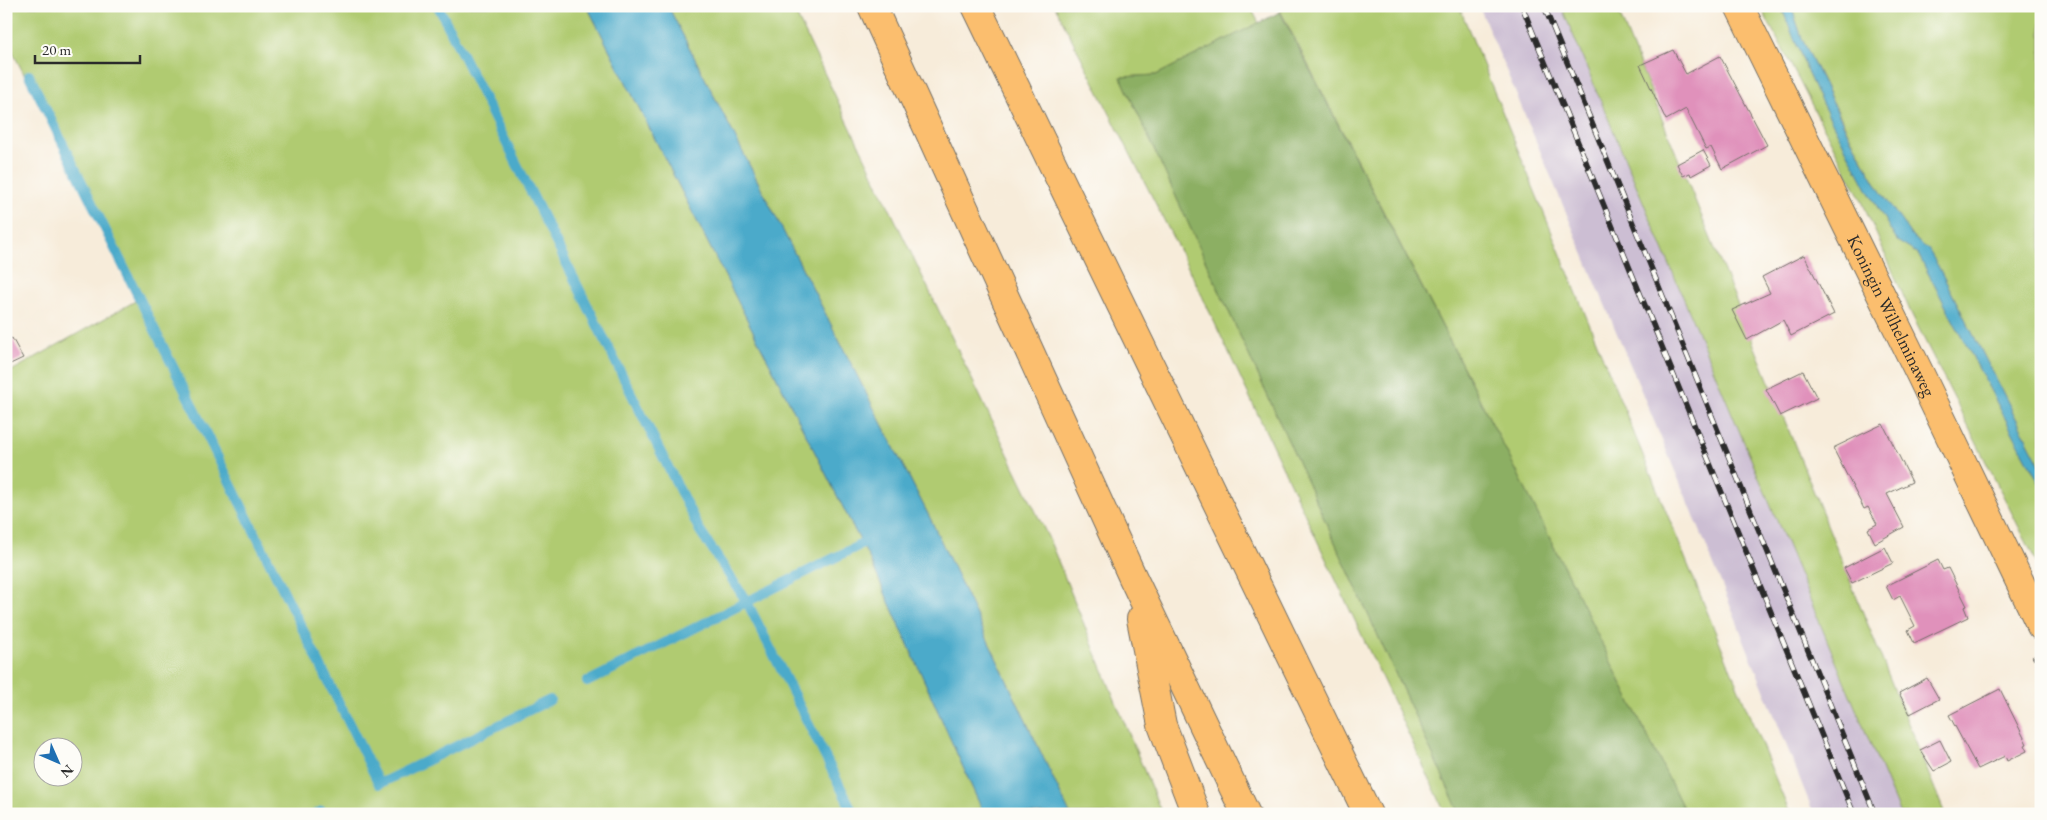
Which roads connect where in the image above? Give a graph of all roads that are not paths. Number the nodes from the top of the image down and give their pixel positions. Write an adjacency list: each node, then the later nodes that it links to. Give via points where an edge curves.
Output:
1 (872, 6): 4 (main road)
2 (976, 6): 8 (main road)
3 (1739, 6): 5 (main road, Koningin Wilhelminaweg)
4 (1133, 578): 6 (main road, via 1162,725); 7 (main road)
5 (2041, 626)
6 (1196, 814)
7 (1246, 814)
8 (1368, 814)

